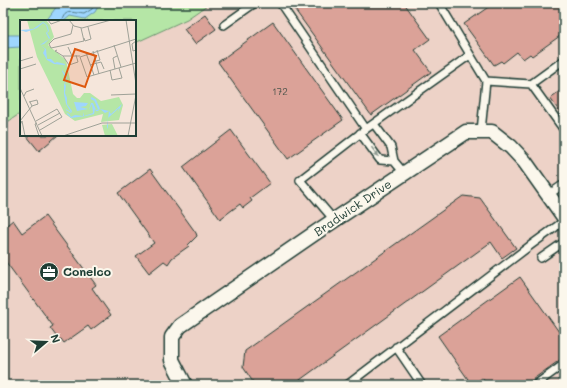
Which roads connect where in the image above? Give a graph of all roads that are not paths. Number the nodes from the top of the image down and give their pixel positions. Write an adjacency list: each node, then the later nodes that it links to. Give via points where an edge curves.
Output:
1 (255, 3): 4 (lane)
2 (280, 3): 11 (lane)
3 (439, 3): 5 (lane)
4 (224, 25)
5 (470, 55): 7 (lane); 9 (lane)
6 (564, 60): 8 (lane)
7 (486, 81): 8 (lane); 12 (lane)
8 (531, 84): 10 (lane)
9 (374, 124): 11 (lane); 13 (lane, via 391,147)
10 (564, 130)
11 (363, 131): 13 (lane, one-way to 13, via 380,160); 18 (lane, via 300,180)
12 (481, 131): 14 (street, Bradwick Drive, via 466,132); 16 (street, via 492,132 511,147)
13 (394, 161): 14 (lane)
14 (404, 173): 18 (street, Bradwick Drive)
15 (564, 184): 16 (lane)
16 (548, 195): 17 (street)
17 (564, 217)
18 (334, 220): 24 (street, Bradwick Drive, via 180,326 172,337 172,360)
19 (564, 221): 22 (lane)
20 (564, 242): 21 (lane)
21 (541, 258)
22 (396, 347): 25 (lane); 26 (lane)
23 (564, 364): 27 (lane)
24 (185, 385)
25 (347, 385)
26 (422, 385)
27 (535, 385)

